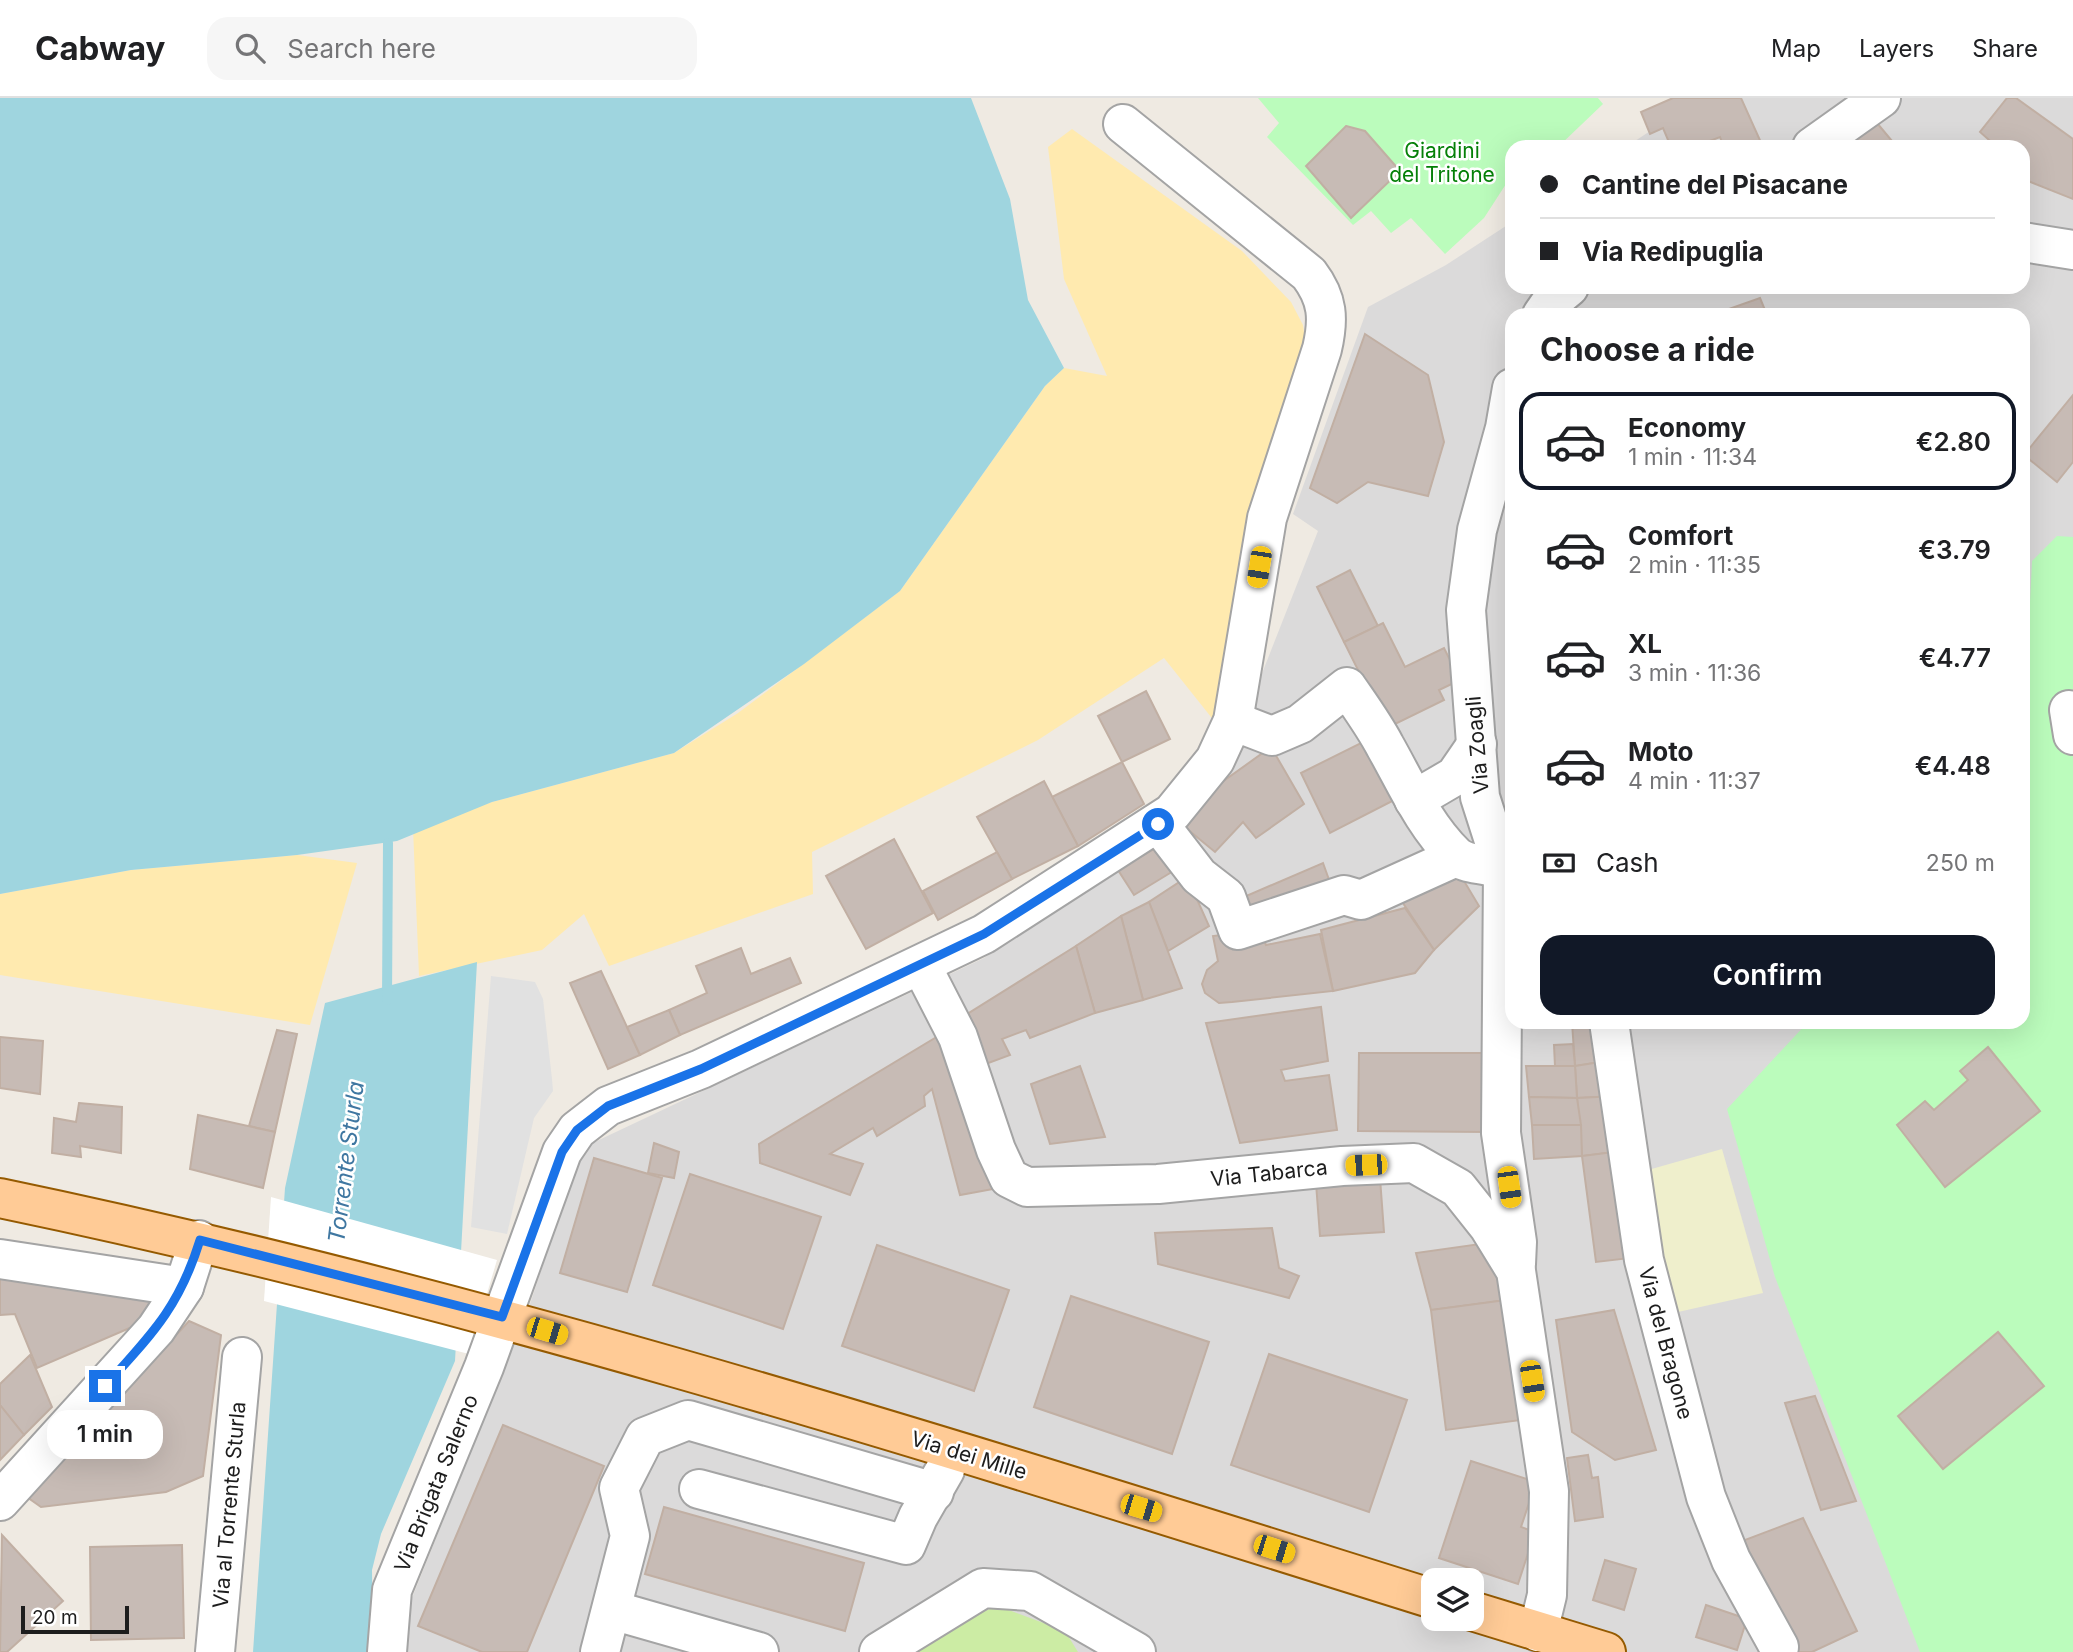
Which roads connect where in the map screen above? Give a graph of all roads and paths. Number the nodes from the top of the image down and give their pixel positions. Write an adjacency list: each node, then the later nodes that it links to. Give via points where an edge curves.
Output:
1 (1881, 98): 3 (street)
2 (1123, 124): 9 (street, Via Brigata Salerno, via 1309,274 1326,303 1328,326 1322,349 1267,518)
3 (1822, 140)
4 (2030, 243): 5 (street)
5 (2073, 250)
6 (1561, 294): 7 (street)
7 (1547, 308)
8 (1505, 428): 10 (street, Via Zoagli, via 1477,530 1466,610)
9 (1233, 721): 11 (street, via 1272,736 1300,724 1347,687 1384,742); 12 (street, Via Brigata Salerno, via 1215,760 1195,788)
10 (1477, 744): 11 (street, via 1455,776); 14 (street, Via Zoagli, via 1480,797)
11 (1414, 800): 13 (street)
12 (1158, 824): 13 (street, via 1199,876 1226,897 1238,930 1344,895 1361,900); 16 (street, Via Brigata Salerno, via 984,934)
13 (1457, 857): 15 (street)
14 (1505, 866)
15 (1505, 873)
16 (921, 965): 22 (street, Via Tabarca, via 958,1037 1009,1178 1027,1187 1157,1184 1414,1163 1458,1188); 24 (street, Via Brigata Salerno, via 701,1069 608,1106 577,1130 562,1152)
17 (1505, 985): 22 (street, Via Zoagli, via 1501,1133 1517,1242)
18 (1610, 1029): 34 (street, Via del Bragone, via 1644,1259 1706,1497 1731,1560)
19 (0, 1198): 20 (main road, Via dei Mille)
20 (200, 1240): 23 (street); 24 (main road, Via dei Mille)
21 (0, 1259): 23 (street)
22 (1516, 1271): 33 (street, Via Tabarca, via 1549,1491 1547,1595)
23 (184, 1287): 29 (street, via 156,1329)
24 (492, 1315): 26 (main road, Via dei Mille); 36 (street, Via Brigata Salerno, via 392,1590)
25 (242, 1357): 35 (street, Via al Torrente Sturla)
26 (956, 1450): 28 (street); 30 (main road, Via dei Mille)
27 (699, 1489): 28 (street, via 905,1545)
28 (934, 1492): 31 (street, via 688,1420 645,1437 619,1488 630,1536)
29 (0, 1501)
30 (1421, 1595)
31 (611, 1610): 37 (street); 38 (street)
32 (1484, 1615): 33 (main road)
33 (1538, 1632): 41 (main road)
34 (1779, 1647)
35 (215, 1652)
36 (387, 1652)
37 (600, 1652)
38 (759, 1652)
39 (879, 1652): 40 (street, via 983,1588 1030,1591)
40 (1136, 1652)
41 (1606, 1652)

